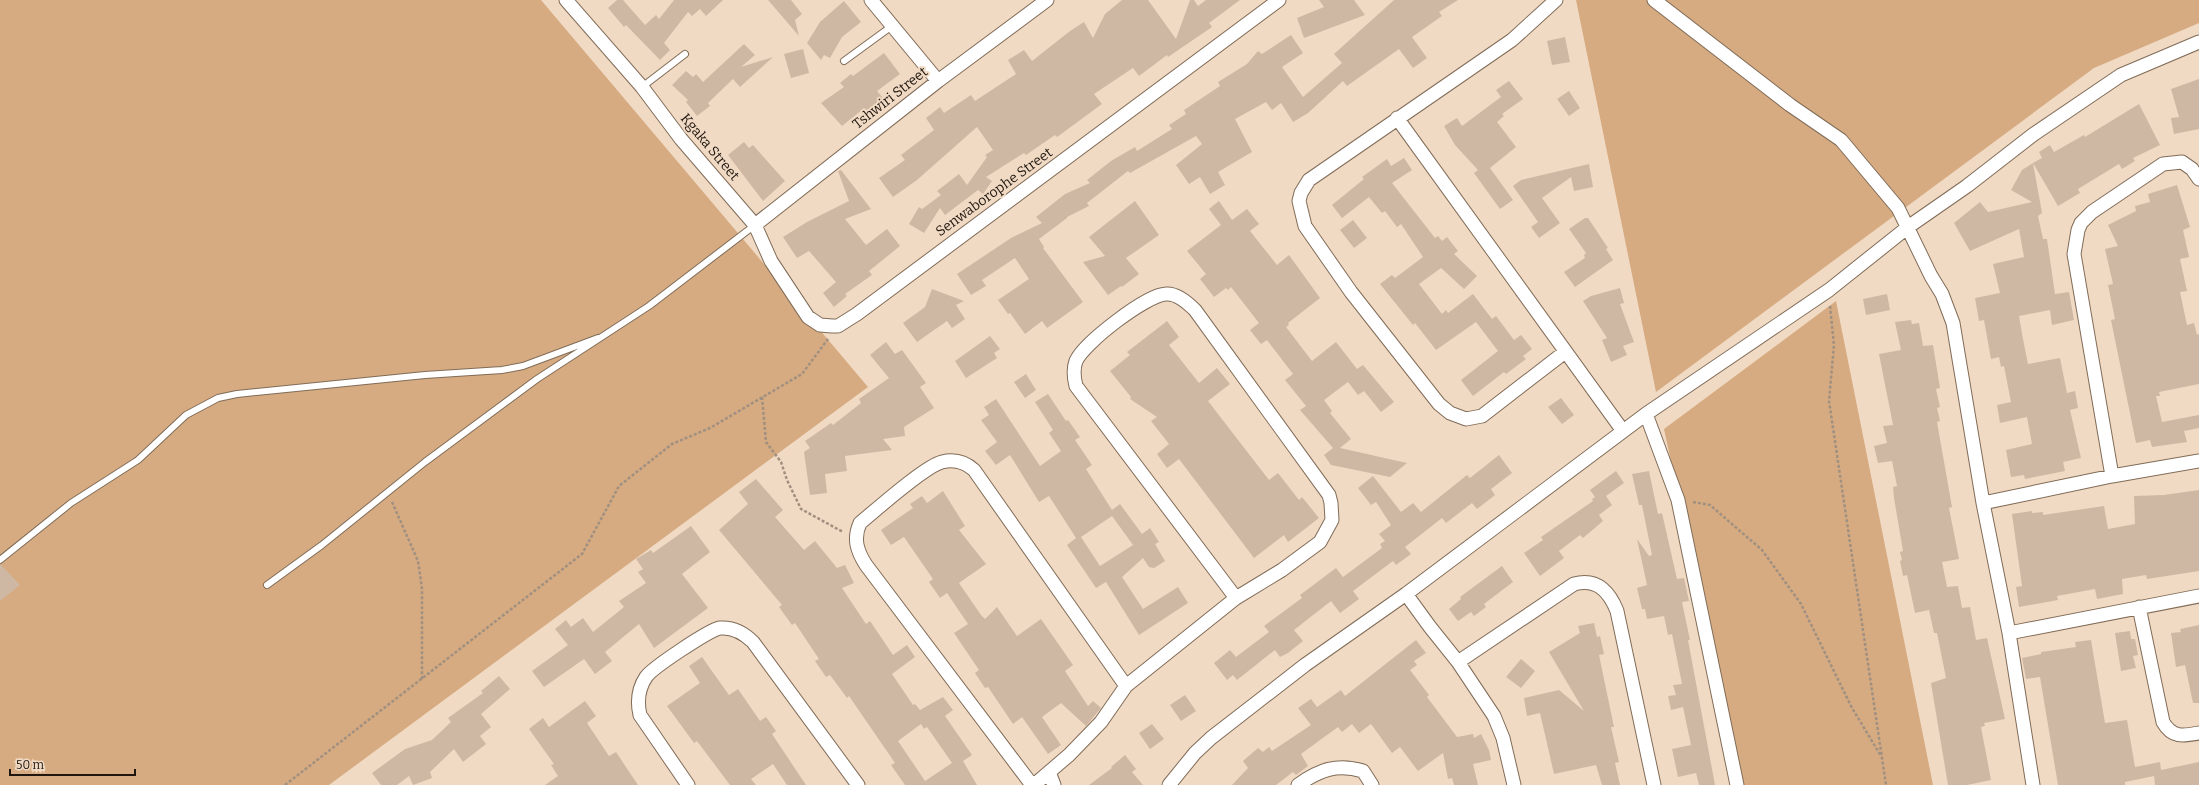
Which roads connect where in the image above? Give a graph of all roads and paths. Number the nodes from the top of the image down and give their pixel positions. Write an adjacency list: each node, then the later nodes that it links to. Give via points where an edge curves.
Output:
1 (871, 0): 7 (street)
2 (1047, 0): 11 (street, Tshwiri Street)
3 (1279, 0): 18 (street, Senwaborophe Street)
4 (1556, 0): 13 (street, via 1512,40)
5 (1654, 0): 16 (street, via 1790,105 1841,140 1885,191)
6 (570, 1): 12 (street, Kgaka Street)
7 (892, 26): 10 (lane); 11 (street)
8 (2199, 42): 16 (street, via 2121,75 2034,134 1967,186)
9 (685, 54): 12 (lane)
10 (844, 62)
11 (938, 81): 15 (street, Tshwiri Street)
12 (642, 86): 15 (street, Kgaka Street, via 682,139)
13 (1397, 118): 20 (street); 20 (street, via 1309,180 1301,193 1300,209 1305,226 1351,292 1439,404 1460,418 1475,418 1489,412)
14 (2199, 179): 25 (street, via 2192,169 2182,162 2163,164 2092,212 2081,223 2075,240 2074,254)
15 (755, 225): 18 (street, via 771,261 808,317 820,325); 19 (lane, via 649,306)
16 (1908, 227): 17 (street); 28 (street, via 1942,294 1953,323)
17 (1829, 290): 22 (street); 41 (path, via 1834,345 1829,401)
18 (838, 326): 21 (path, via 802,374)
19 (598, 338): 26 (lane, via 537,379); 30 (lane, via 523,366 502,370 425,375 218,398 186,415 138,460 71,503)
20 (1565, 352): 23 (street)
21 (762, 397): 29 (path, via 766,442 781,462 801,509); 38 (path, via 710,428 672,444 619,486 582,554)
22 (1646, 414): 23 (street); 27 (street)
23 (1623, 431): 32 (street)
24 (2199, 461): 25 (street)
25 (2112, 476): 28 (street)
26 (388, 492): 31 (lane); 38 (path, via 418,561 422,589)
27 (1678, 500): 41 (path, via 1710,505 1762,550 1801,604 1852,708); 53 (street)
28 (1983, 503): 36 (street)
29 (855, 538): 39 (street, via 860,523 928,469 944,461 965,463 974,470); 46 (street, via 866,565)
30 (0, 560)
31 (267, 585)
32 (1406, 594): 37 (street); 48 (street, via 1305,665 1210,738)
33 (2199, 596): 35 (street)
34 (1236, 598): 34 (street, via 1282,570 1320,542 1332,520 1332,503 1329,495 1195,310 1184,300 1171,294 1160,295 1140,304 1100,335 1086,350 1076,361 1076,386); 39 (street)
35 (2139, 607): 36 (street); 40 (street, via 2163,722 2174,734 2180,736)
36 (2009, 633): 55 (street)
37 (1458, 662): 51 (street, via 1494,716 1503,738); 52 (street, via 1574,584 1586,582 1600,586 1612,599 1617,611)
38 (422, 680): 43 (path)
39 (1126, 686): 42 (street, via 1101,722)
40 (2199, 733)
41 (1882, 758): 54 (path)
42 (1048, 772): 46 (street); 47 (street)
43 (285, 785)
44 (688, 785): 45 (street, via 640,716 640,690 647,676 703,636 721,628 746,634 753,642)
45 (858, 785)
46 (1033, 785)
47 (1054, 785)
48 (1169, 785)
49 (1298, 785): 50 (street, via 1322,770 1347,767 1363,771)
50 (1372, 785)
51 (1514, 785)
52 (1654, 785)
53 (1737, 785)
54 (1886, 785)
55 (2033, 785)

